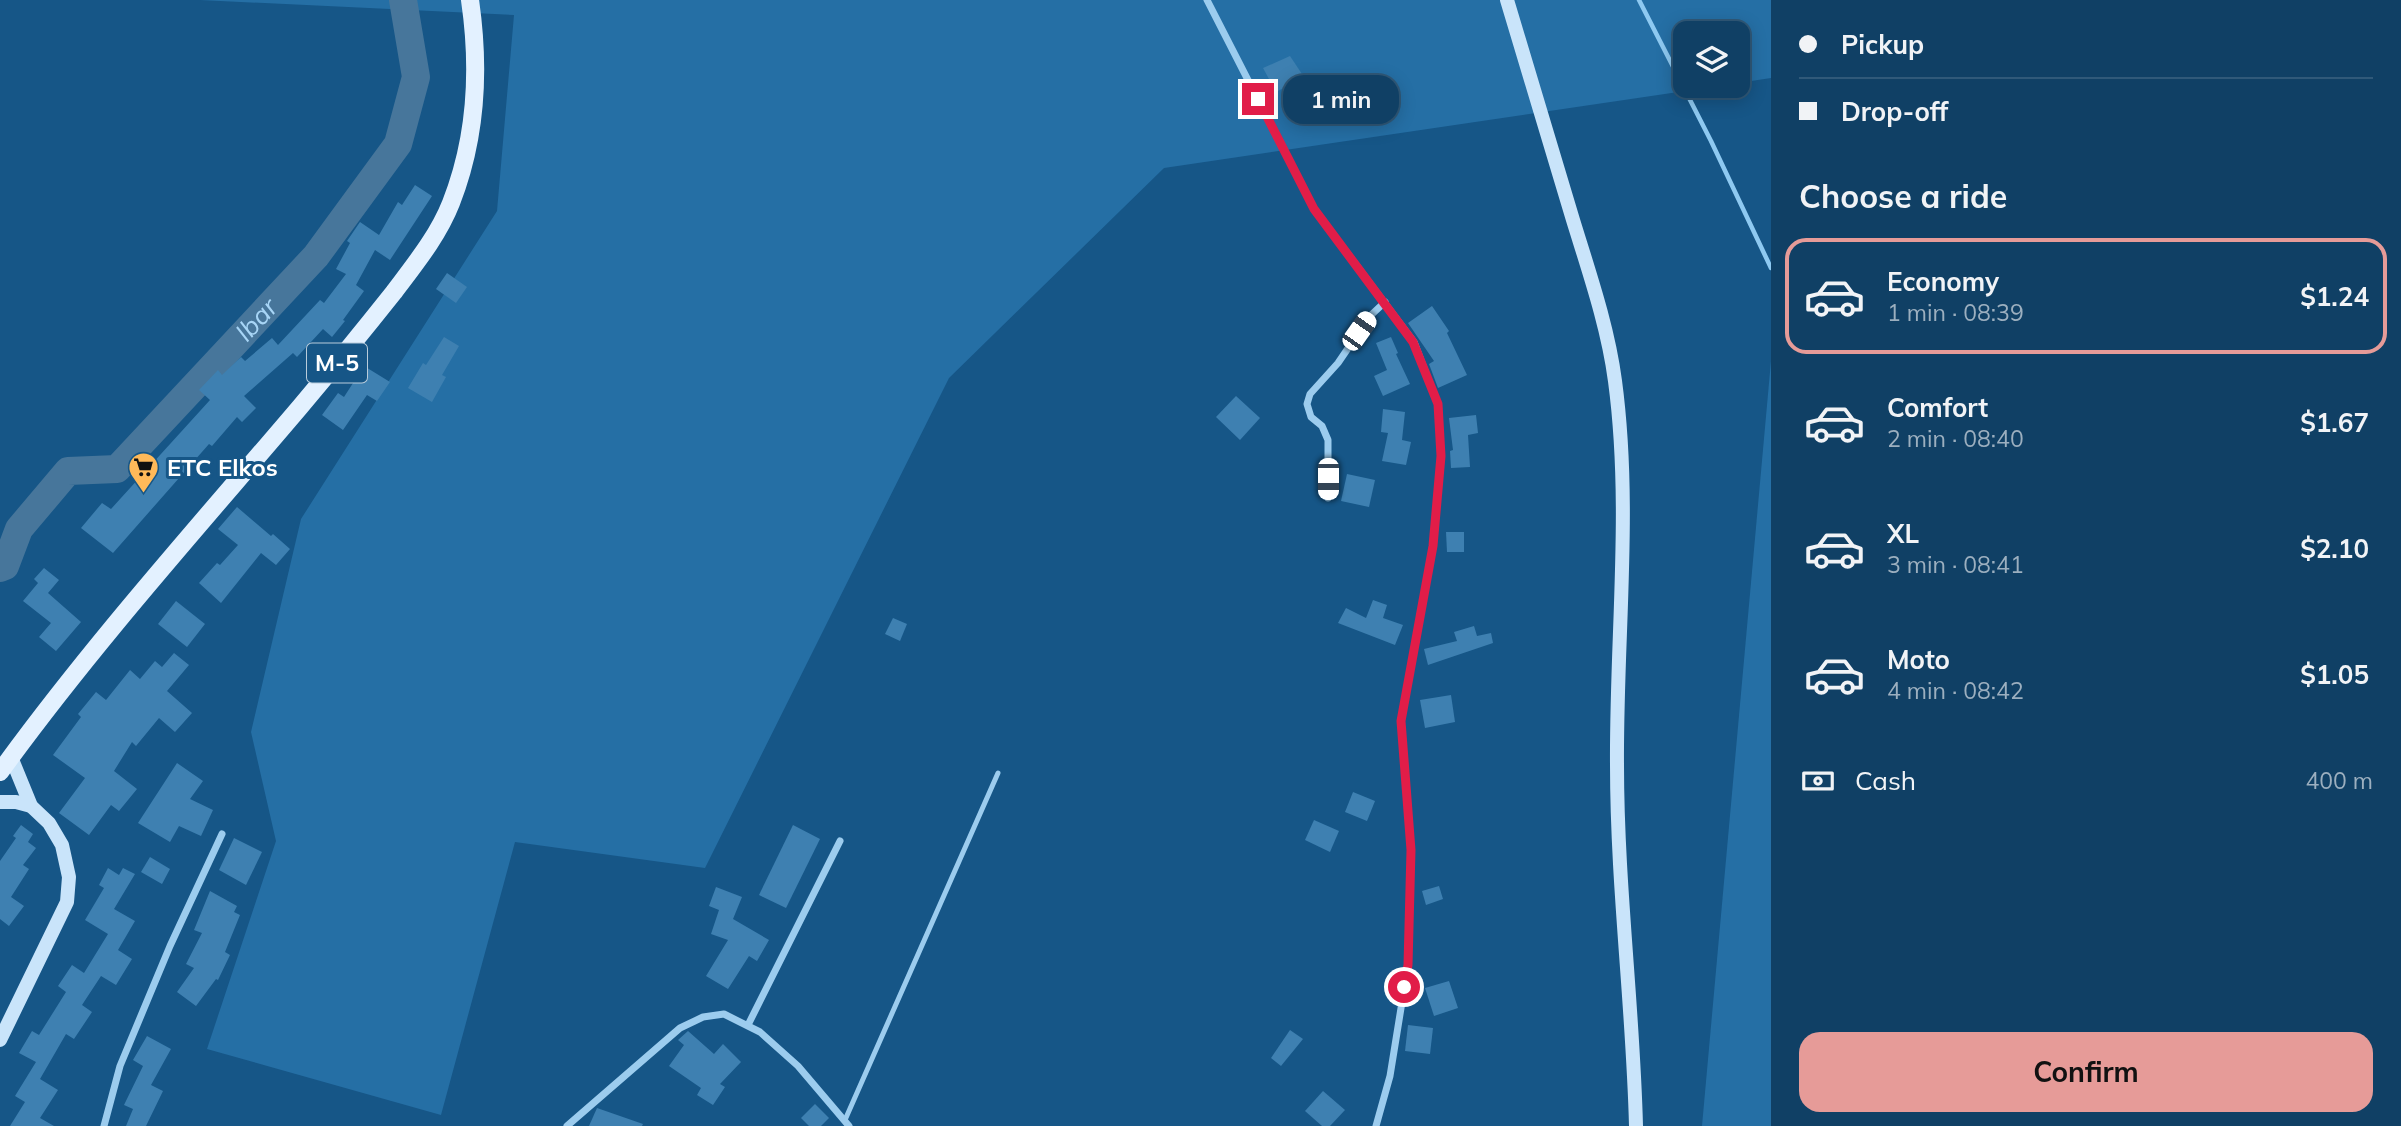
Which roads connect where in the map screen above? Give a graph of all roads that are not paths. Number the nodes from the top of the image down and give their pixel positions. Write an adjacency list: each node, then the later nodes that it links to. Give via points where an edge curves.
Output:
1 (470, 0): 6 (main road, M-5, via 477,71 470,142 450,206 432,240 356,341 72,676)
2 (1207, 0): 4 (street, via 1314,209)
3 (1507, 0): 19 (main road, via 1580,241 1615,378 1623,545 1618,822)
4 (1385, 302): 5 (street, via 1310,394 1307,404 1328,440); 18 (street, via 1413,342 1438,404 1441,456 1433,546 1401,721 1411,850 1408,965 1390,1076)
5 (1328, 498)
6 (11, 757): 7 (main road, M-5); 10 (main road)
7 (0, 772)
8 (998, 773): 15 (lane)
9 (0, 802): 10 (main road)
10 (31, 807): 14 (main road, via 49,823 62,845 69,877 67,902)
11 (222, 834): 16 (street, via 120,1066)
12 (840, 841): 13 (street)
13 (748, 1025): 15 (street, via 798,1066); 17 (street, via 724,1014 691,1021)
14 (0, 1041)
15 (847, 1123)
16 (104, 1126)
17 (567, 1126)
18 (1376, 1126)
19 (1636, 1126)

